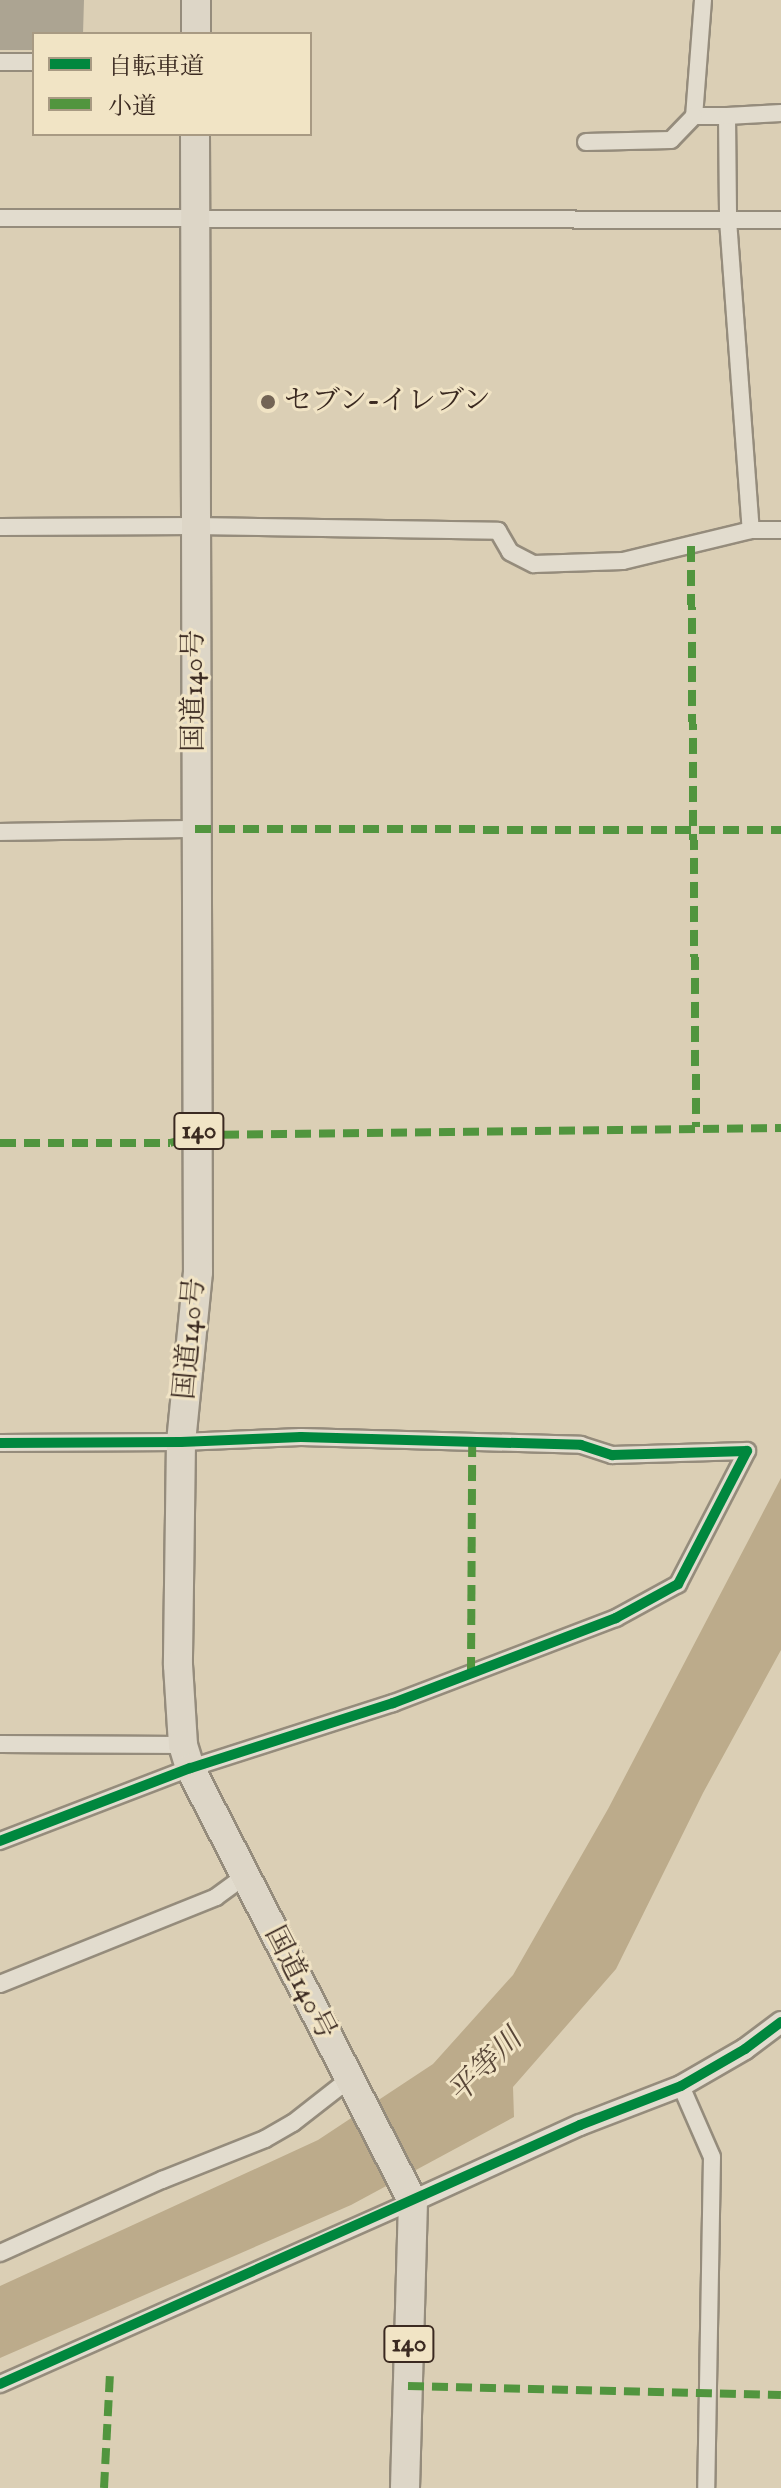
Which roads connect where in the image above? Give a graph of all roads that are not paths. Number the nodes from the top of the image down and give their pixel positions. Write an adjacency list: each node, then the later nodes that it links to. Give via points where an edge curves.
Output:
1 (196, 0): 3 (highway)
2 (703, 0): 7 (street)
3 (196, 32)
4 (0, 62): 5 (street)
5 (32, 62)
6 (781, 113): 8 (street)
7 (694, 116): 8 (street); 10 (street, via 671,140)
8 (727, 116): 13 (street)
9 (195, 136): 12 (highway, 国道140号 / 140)
10 (586, 142)
11 (0, 218): 12 (street)
12 (194, 219): 13 (street); 15 (highway, 国道140号 / 140)
13 (728, 220): 14 (street); 17 (street)
14 (781, 220)
15 (195, 526): 16 (street); 17 (street, via 498,531 510,552 534,564 623,561); 19 (highway, 国道140号 / 140)
16 (0, 527)
17 (751, 530): 18 (street)
18 (781, 530)
19 (195, 829): 20 (street); 21 (highway, 国道140号 / 140, via 198,1272)
20 (0, 832)
21 (181, 1442): 22 (street); 24 (highway, 国道140号 / 140, via 178,1665); 24 (street, via 301,1437 581,1445 612,1455 747,1451 678,1584 616,1618 393,1703)
22 (0, 1443)
23 (0, 1744): 24 (street)
24 (186, 1756): 25 (street); 26 (highway, 国道140号 / 140)
25 (0, 1841)
26 (245, 1876): 27 (street, via 216,1897); 30 (highway, 国道140号 / 140)
27 (0, 1984)
28 (781, 2007): 29 (street)
29 (776, 2024): 31 (street)
30 (350, 2084): 32 (highway, 国道140号 / 140); 33 (street, via 265,2139)
31 (681, 2086): 32 (street); 36 (street, via 712,2157)
32 (411, 2197): 34 (street); 35 (highway, 国道140号 / 140)
33 (0, 2253)
34 (0, 2384)
35 (405, 2488)
36 (706, 2488)

